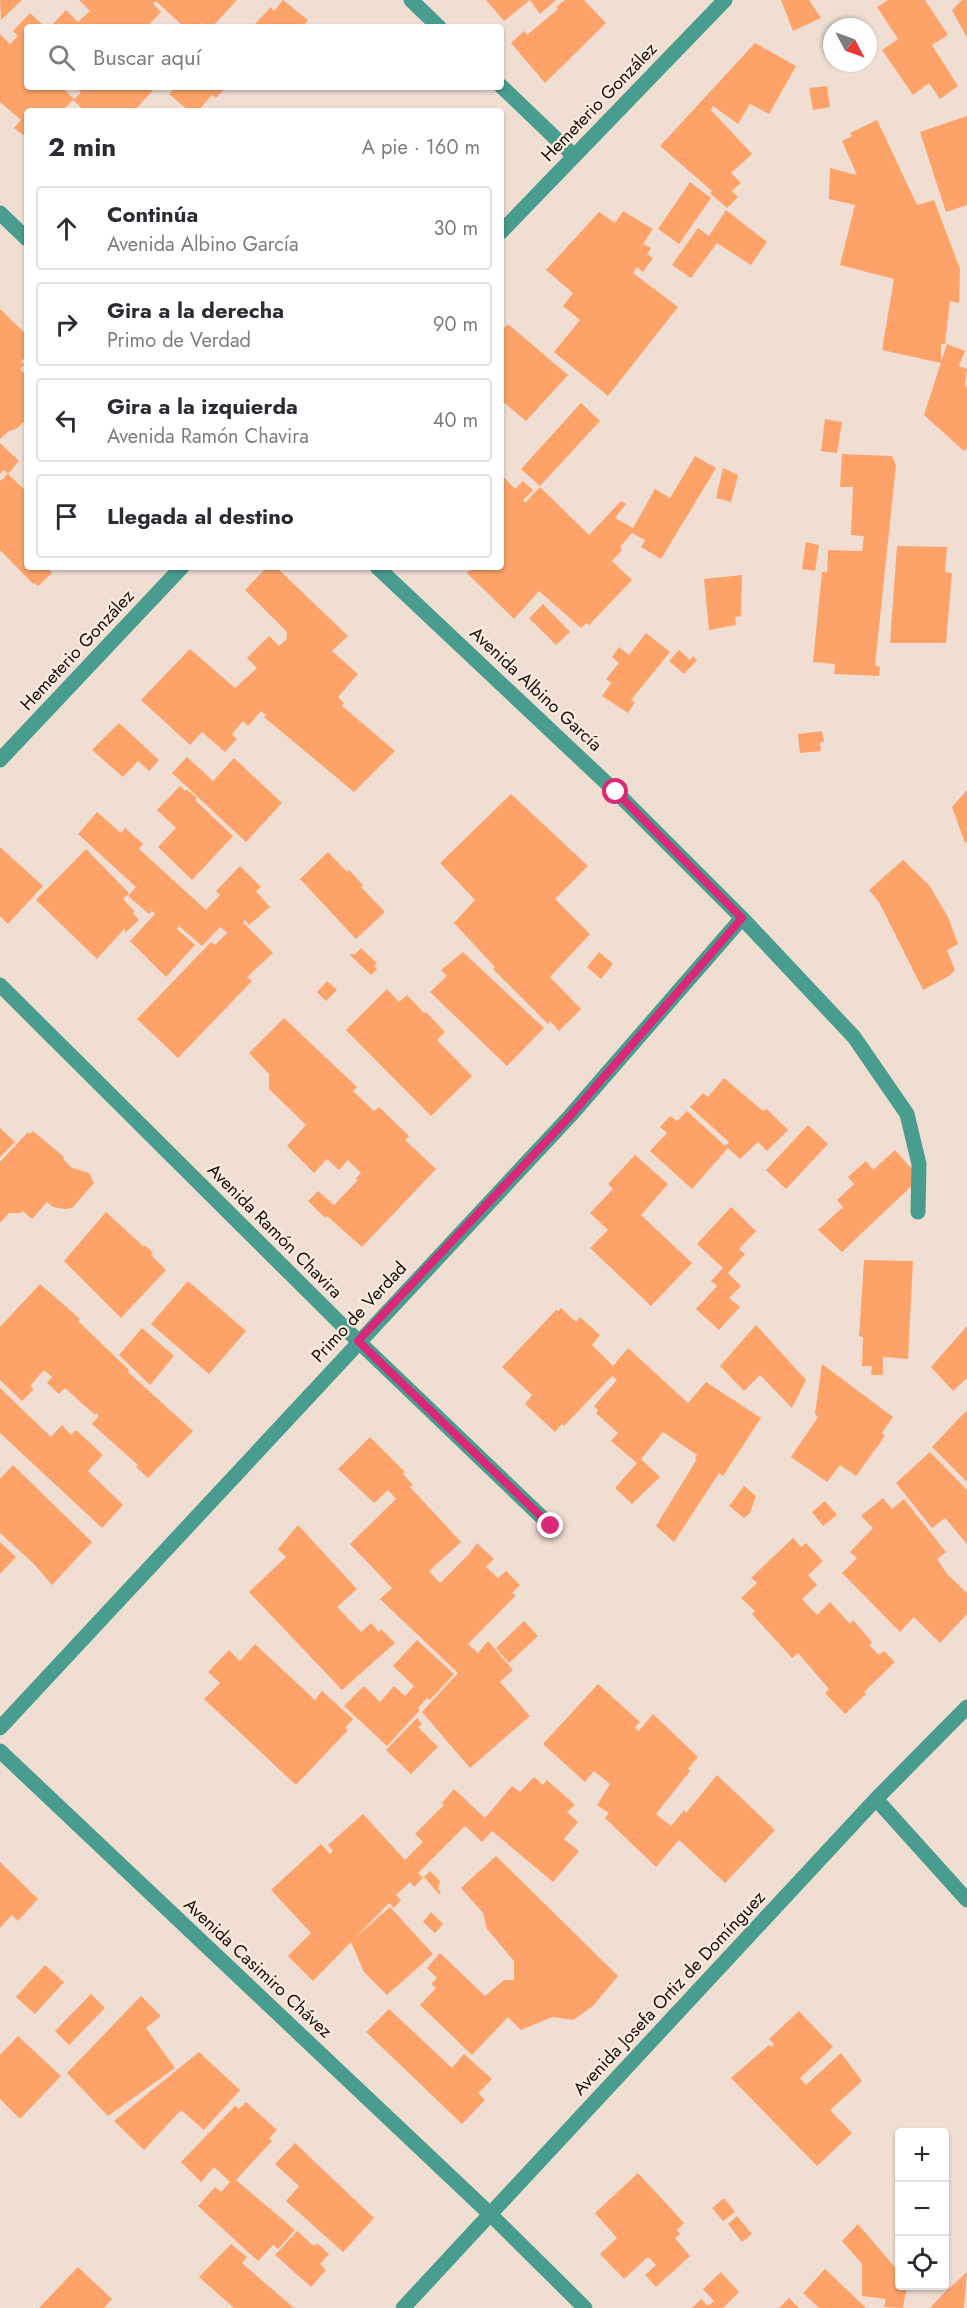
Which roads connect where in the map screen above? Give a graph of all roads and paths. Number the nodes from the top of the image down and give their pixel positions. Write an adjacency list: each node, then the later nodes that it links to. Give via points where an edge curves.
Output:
1 (411, 0): 3 (street)
2 (725, 0): 5 (street, Hemeterio González)
3 (436, 24)
4 (504, 89): 5 (street)
5 (574, 156): 7 (street, Hemeterio González)
6 (0, 213): 8 (street)
7 (504, 229)
8 (24, 236)
9 (179, 570): 11 (street, Hemeterio González)
10 (380, 570): 12 (street, Avenida Albino García, via 616,792)
11 (0, 760)
12 (742, 918): 14 (street, Avenida Albino García, via 854,1037 907,1114 919,1164); 15 (street, Primo de Verdad, via 570,1116)
13 (0, 985): 15 (street, Avenida Ramón Chavira)
14 (918, 1212)
15 (358, 1341): 16 (street, Avenida Ramón Chavira); 18 (street, Primo de Verdad)
16 (551, 1526)
17 (967, 1707): 20 (street, Avenida Josefa Ortiz de Domínguez)
18 (0, 1728)
19 (0, 1751): 22 (street, Avenida Casimiro Chávez)
20 (876, 1799): 21 (street); 22 (street, Avenida Josefa Ortiz de Domínguez)
21 (967, 1900)
22 (490, 2214): 23 (street, Avenida Josefa Ortiz de Domínguez); 24 (street, Avenida Casimiro Chávez)
23 (403, 2308)
24 (585, 2308)

